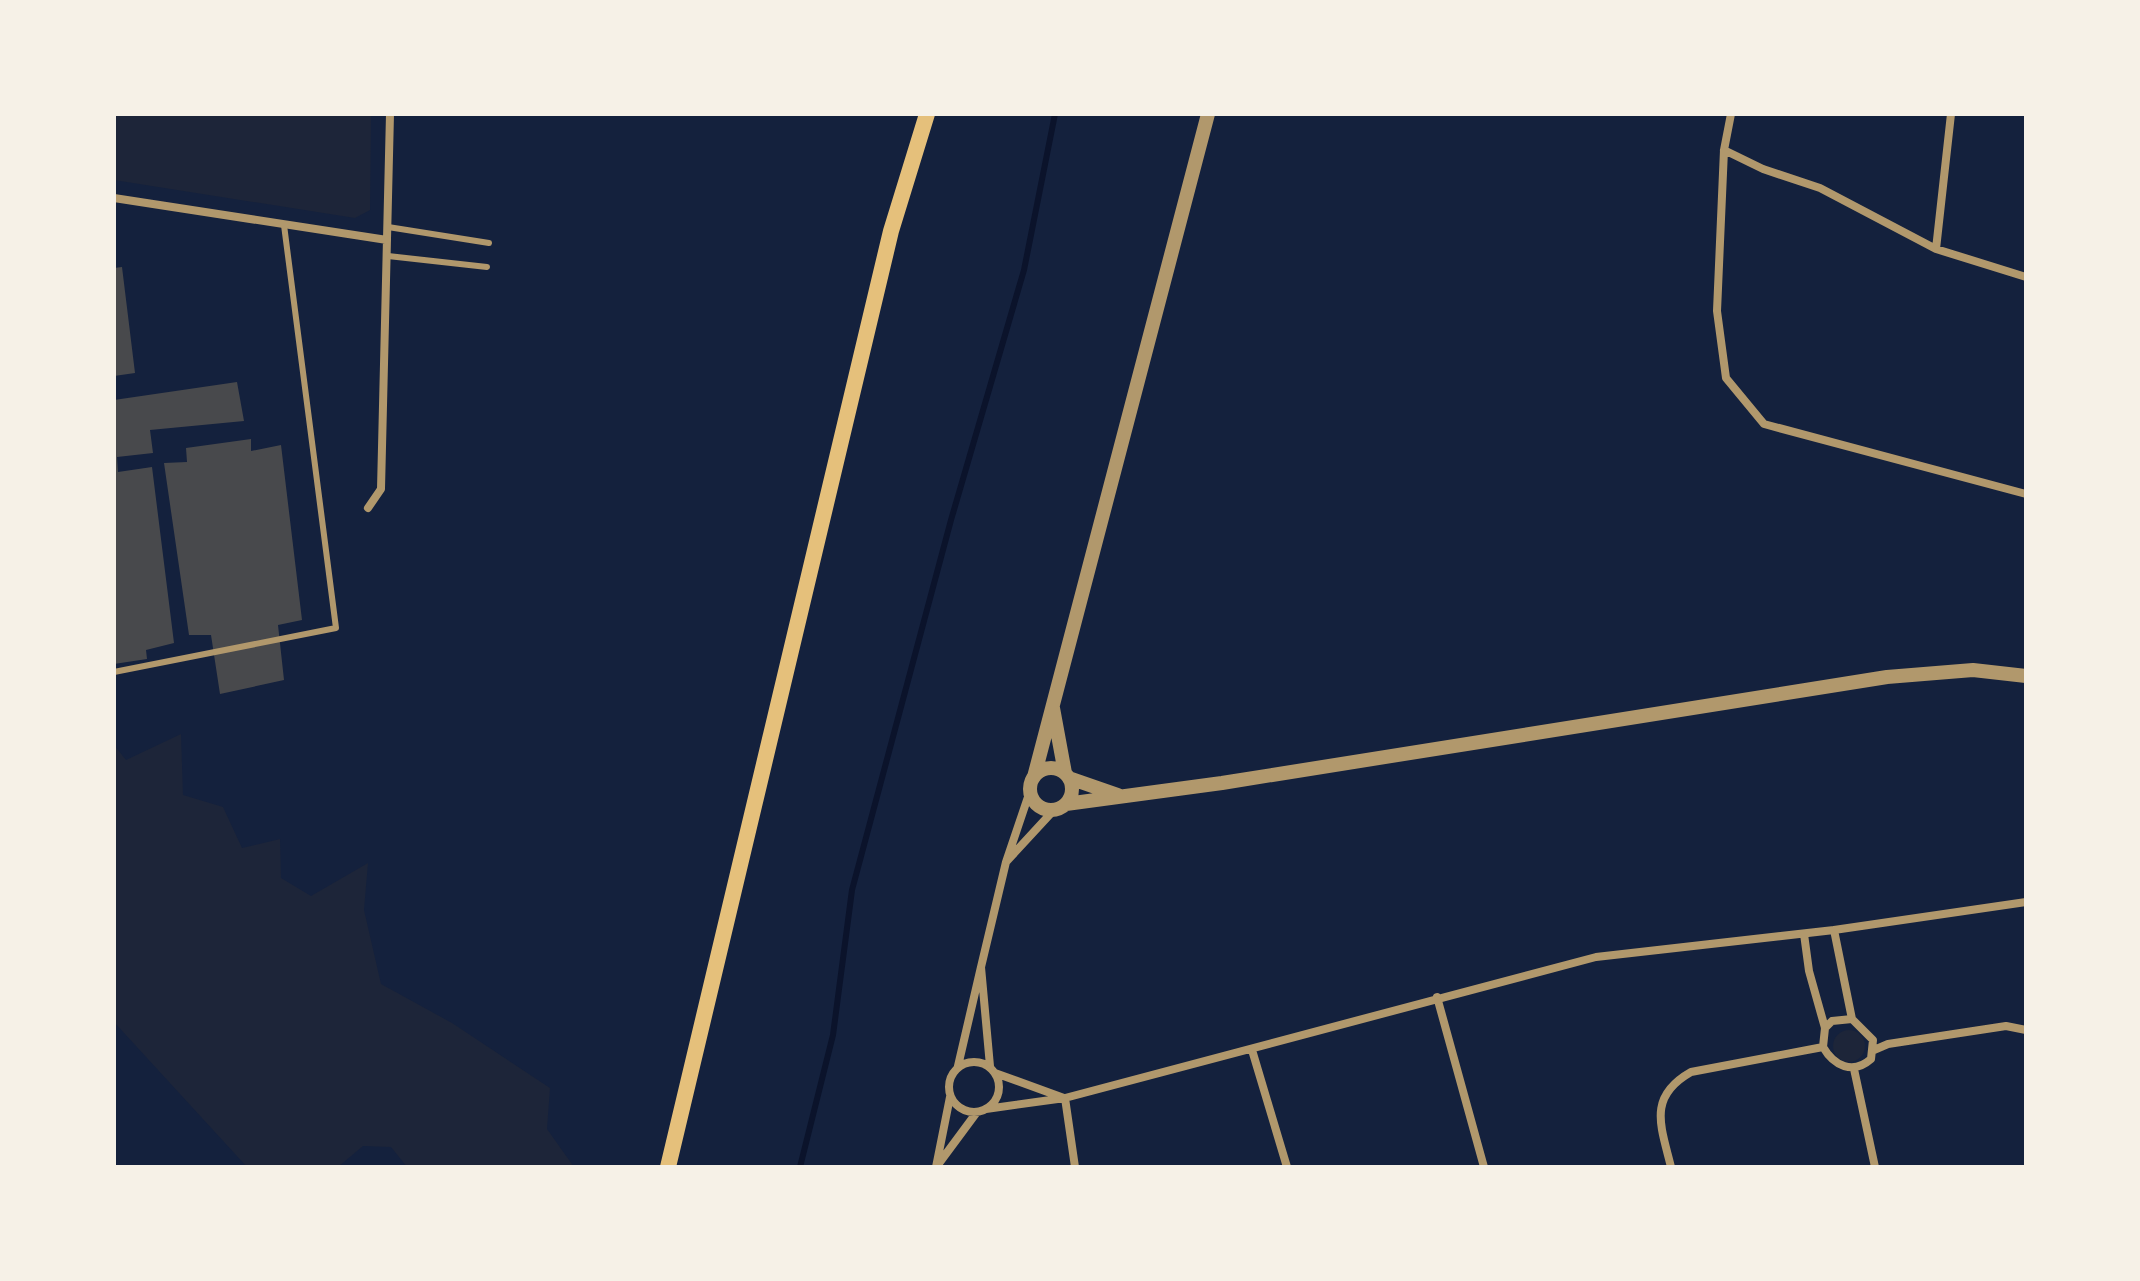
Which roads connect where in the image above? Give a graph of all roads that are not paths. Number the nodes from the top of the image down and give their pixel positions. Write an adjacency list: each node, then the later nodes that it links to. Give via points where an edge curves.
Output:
1 (390, 114): 9 (street)
2 (927, 114): 43 (main road, via 888,245)
3 (1208, 114): 20 (street)
4 (1731, 114): 6 (street)
5 (1951, 114): 12 (street)
6 (1724, 150): 12 (street, via 1820,188); 16 (street, via 1717,311 1724,365 1726,378 1764,424)
7 (114, 198): 8 (street)
8 (284, 225): 10 (street); 18 (lane, via 336,628)
9 (388, 227): 10 (street); 11 (lane)
10 (387, 240): 13 (street)
11 (489, 243)
12 (1936, 249): 15 (street)
13 (388, 256): 14 (lane); 17 (street, via 381,489)
14 (487, 267)
15 (2026, 277)
16 (2026, 494)
17 (368, 508)
18 (114, 672)
19 (2026, 676): 23 (street, via 1973,670 1887,677)
20 (1052, 704): 21 (street); 22 (street)
21 (1067, 776): 22 (street, via 1052,768); 23 (street); 24 (street, via 1072,792)
22 (1032, 784): 24 (street, via 1041,807); 25 (street)
23 (1122, 797): 24 (street)
24 (1060, 807): 25 (street)
25 (1006, 862): 29 (street)
26 (2026, 902): 27 (street)
27 (1834, 930): 28 (street); 31 (street)
28 (1804, 934): 30 (street, via 1596,957); 32 (street)
29 (981, 967): 37 (street); 39 (street)
30 (1437, 997): 35 (street); 47 (street)
31 (1852, 1019): 32 (street, via 1842,1018); 36 (street, via 1868,1031)
32 (1825, 1028): 34 (street)
33 (2026, 1030): 36 (street, via 2006,1026)
34 (1823, 1047): 38 (street, via 1844,1068); 48 (street, via 1691,1072 1663,1094 1660,1123)
35 (1252, 1050): 41 (street); 46 (street)
36 (1874, 1050): 38 (street, via 1871,1059)
37 (958, 1066): 39 (street, via 974,1061); 40 (street, via 949,1080)
38 (1854, 1069): 49 (street)
39 (992, 1070): 41 (street); 42 (street, via 999,1084 997,1097)
40 (950, 1096): 42 (street, via 961,1109); 44 (street)
41 (1065, 1098): 42 (street); 45 (street)
42 (982, 1111): 44 (street)
43 (668, 1167)
44 (936, 1167)
45 (1075, 1167)
46 (1287, 1167)
47 (1484, 1167)
48 (1671, 1167)
49 (1875, 1167)

